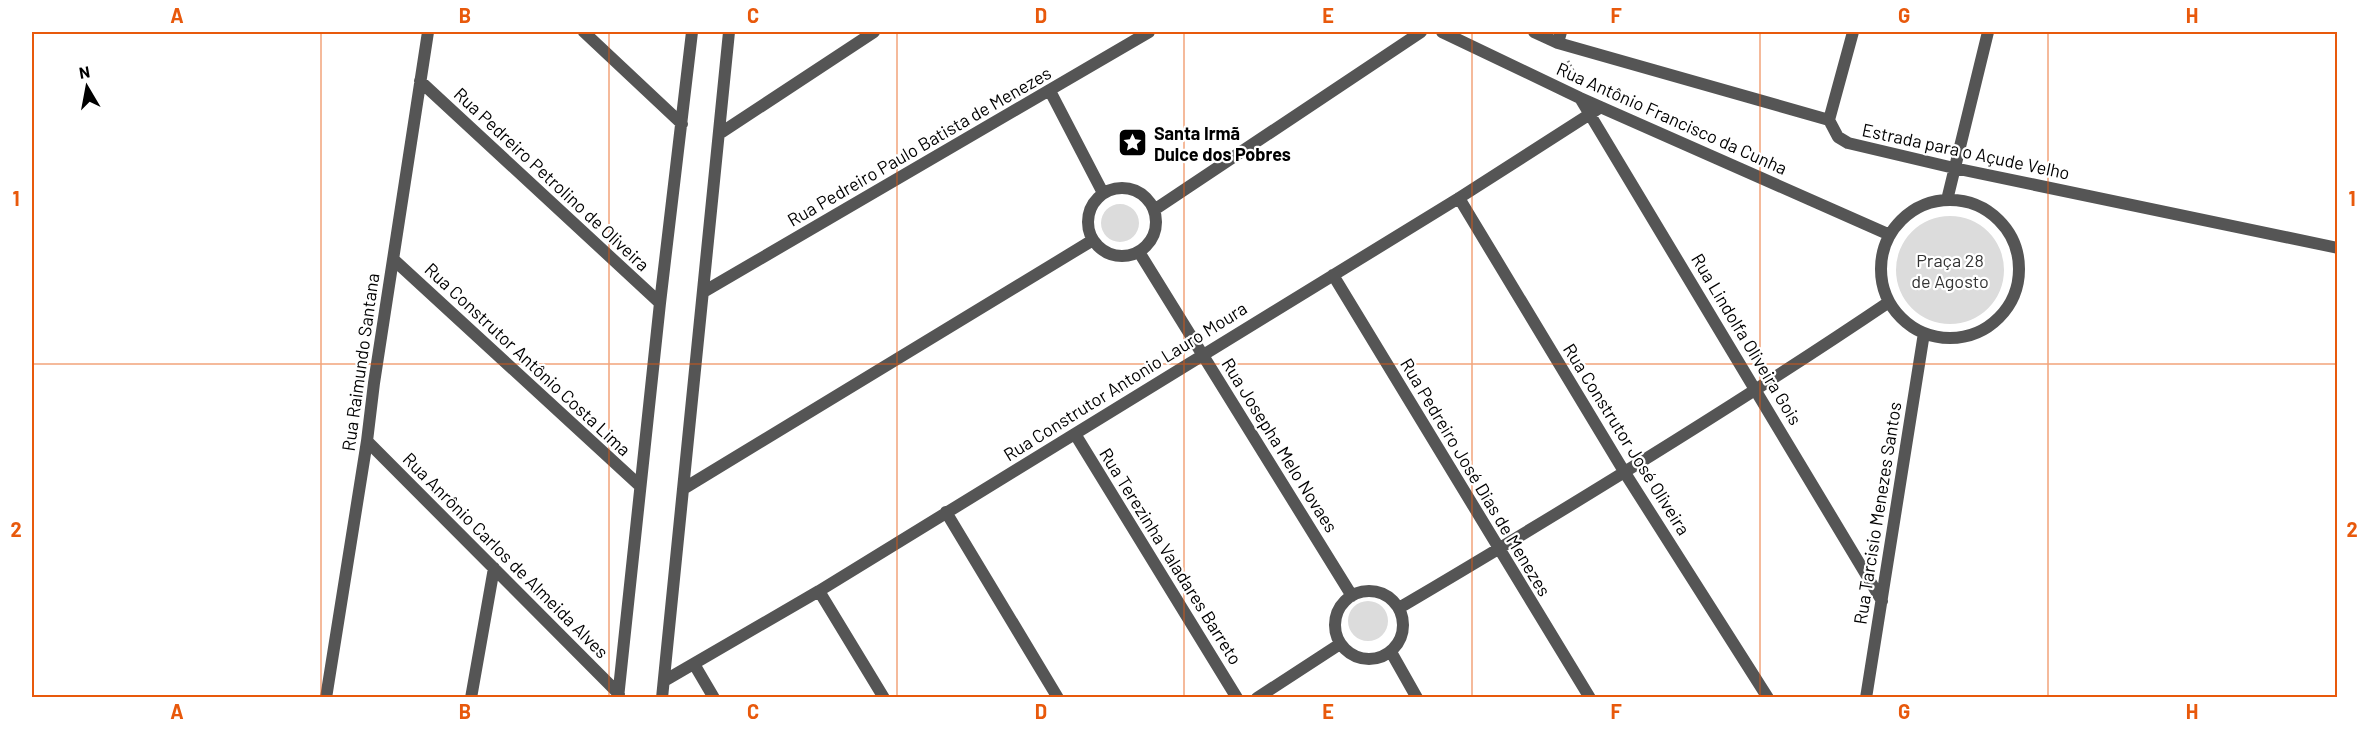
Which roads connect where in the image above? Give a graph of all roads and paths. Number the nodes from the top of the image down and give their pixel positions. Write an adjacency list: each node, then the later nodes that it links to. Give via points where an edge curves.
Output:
1 (428, 32): 13 (street, Rua Raimundo Santana)
2 (584, 32): 17 (street)
3 (692, 32): 17 (street)
4 (729, 32): 18 (street)
5 (874, 32): 18 (street)
6 (1149, 32): 14 (street, Rua Pedreiro Paulo Batista de Menezes)
7 (1421, 32): 23 (street)
8 (1442, 32): 15 (street, Rua Antônio Francisco da Cunha)
9 (1534, 32): 12 (street)
10 (1852, 32): 16 (street)
11 (1988, 32): 19 (street)
12 (1560, 38): 15 (path); 16 (street)
13 (420, 81): 28 (street, Rua Raimundo Santana); 32 (street, Rua Pedreiro Petrolino de Oliveira)
14 (1050, 91): 20 (street); 30 (street, Rua Pedreiro Paulo Batista de Menezes)
15 (1590, 105): 21 (street, Rua Construtor Antonio Lauro Moura); 24 (street, Rua Antônio Francisco da Cunha); 35 (street, Rua Lindolfa Oliveira Gois)
16 (1829, 120): 19 (street, Estrada para o Açude Velho, via 1838,137 1848,143)
17 (682, 124): 32 (street)
18 (720, 134): 30 (street)
19 (1954, 168): 22 (street); 26 (street, Estrada para o Açude Velho)
20 (1103, 193): 23 (street, via 1133,189); 25 (street, via 1090,210)
21 (1459, 198): 29 (street, Rua Construtor Antonio Lauro Moura); 38 (street, Rua Construtor José Oliveira)
22 (1947, 200): 24 (street, via 1930,202 1914,210); 33 (street, via 1970,202 1990,212 2006,228 2017,248 2020,270 2016,292 1989,327 1968,336 1946,338)
23 (1154, 210): 27 (street, via 1156,229)
24 (1890, 235): 31 (street, via 1882,257 1881,280)
25 (1093, 240): 27 (street, via 1118,256); 40 (street)
26 (2337, 248)
27 (1138, 252): 34 (street, Rua Josepha Melo Novaes)
28 (393, 259): 37 (street, Rua Raimundo Santana); 39 (street, Rua Construtor Antônio Costa Lima)
29 (1333, 275): 34 (street, Rua Construtor Antonio Lauro Moura); 42 (street, Rua Pedreiro José Dias de Menezes)
30 (705, 291): 40 (street)
31 (1889, 302): 33 (street, via 1904,321); 35 (street)
32 (660, 303): 39 (street)
33 (1924, 333): 46 (street, Rua Tarcisio Menezes Santos)
34 (1203, 354): 36 (street, Rua Construtor Antonio Lauro Moura); 45 (street, Rua Josepha Melo Novaes)
35 (1757, 391): 38 (street); 46 (street, Rua Lindolfa Oliveira Gois)
36 (1074, 434): 41 (street, Rua Construtor Antonio Lauro Moura); 59 (street, Rua Terezinha Valadares Barreto)
37 (367, 441): 43 (street, Rua Anrônio Carlos de Almeida Alves); 53 (street, Rua Raimundo Santana)
38 (1625, 473): 42 (street); 63 (street, Rua Construtor José Oliveira)
39 (639, 485): 52 (street)
40 (683, 489): 51 (street)
41 (946, 512): 44 (street, Rua Construtor Antonio Lauro Moura); 58 (street)
42 (1498, 550): 47 (street); 62 (street, Rua Pedreiro José Dias de Menezes)
43 (494, 568): 52 (street, Rua Anrônio Carlos de Almeida Alves); 54 (street)
44 (819, 591): 50 (street, Rua Construtor Antonio Lauro Moura); 57 (street)
45 (1352, 596): 47 (street, via 1362,592 1383,594); 48 (street, via 1344,603 1335,623)
46 (1882, 601): 64 (street, Rua Tarcisio Menezes Santos)
47 (1399, 608): 49 (street, via 1404,627)
48 (1340, 644): 49 (street, via 1364,659); 60 (street)
49 (1390, 652): 61 (street)
50 (694, 664): 51 (street, Rua Construtor Antonio Lauro Moura); 56 (street)
51 (664, 681): 55 (street)
52 (618, 696)
53 (326, 698)
54 (471, 698)
55 (662, 698)
56 (714, 698)
57 (884, 698)
58 (1058, 698)
59 (1237, 698)
60 (1257, 698)
61 (1417, 698)
62 (1590, 698)
63 (1768, 698)
64 (1866, 698)

